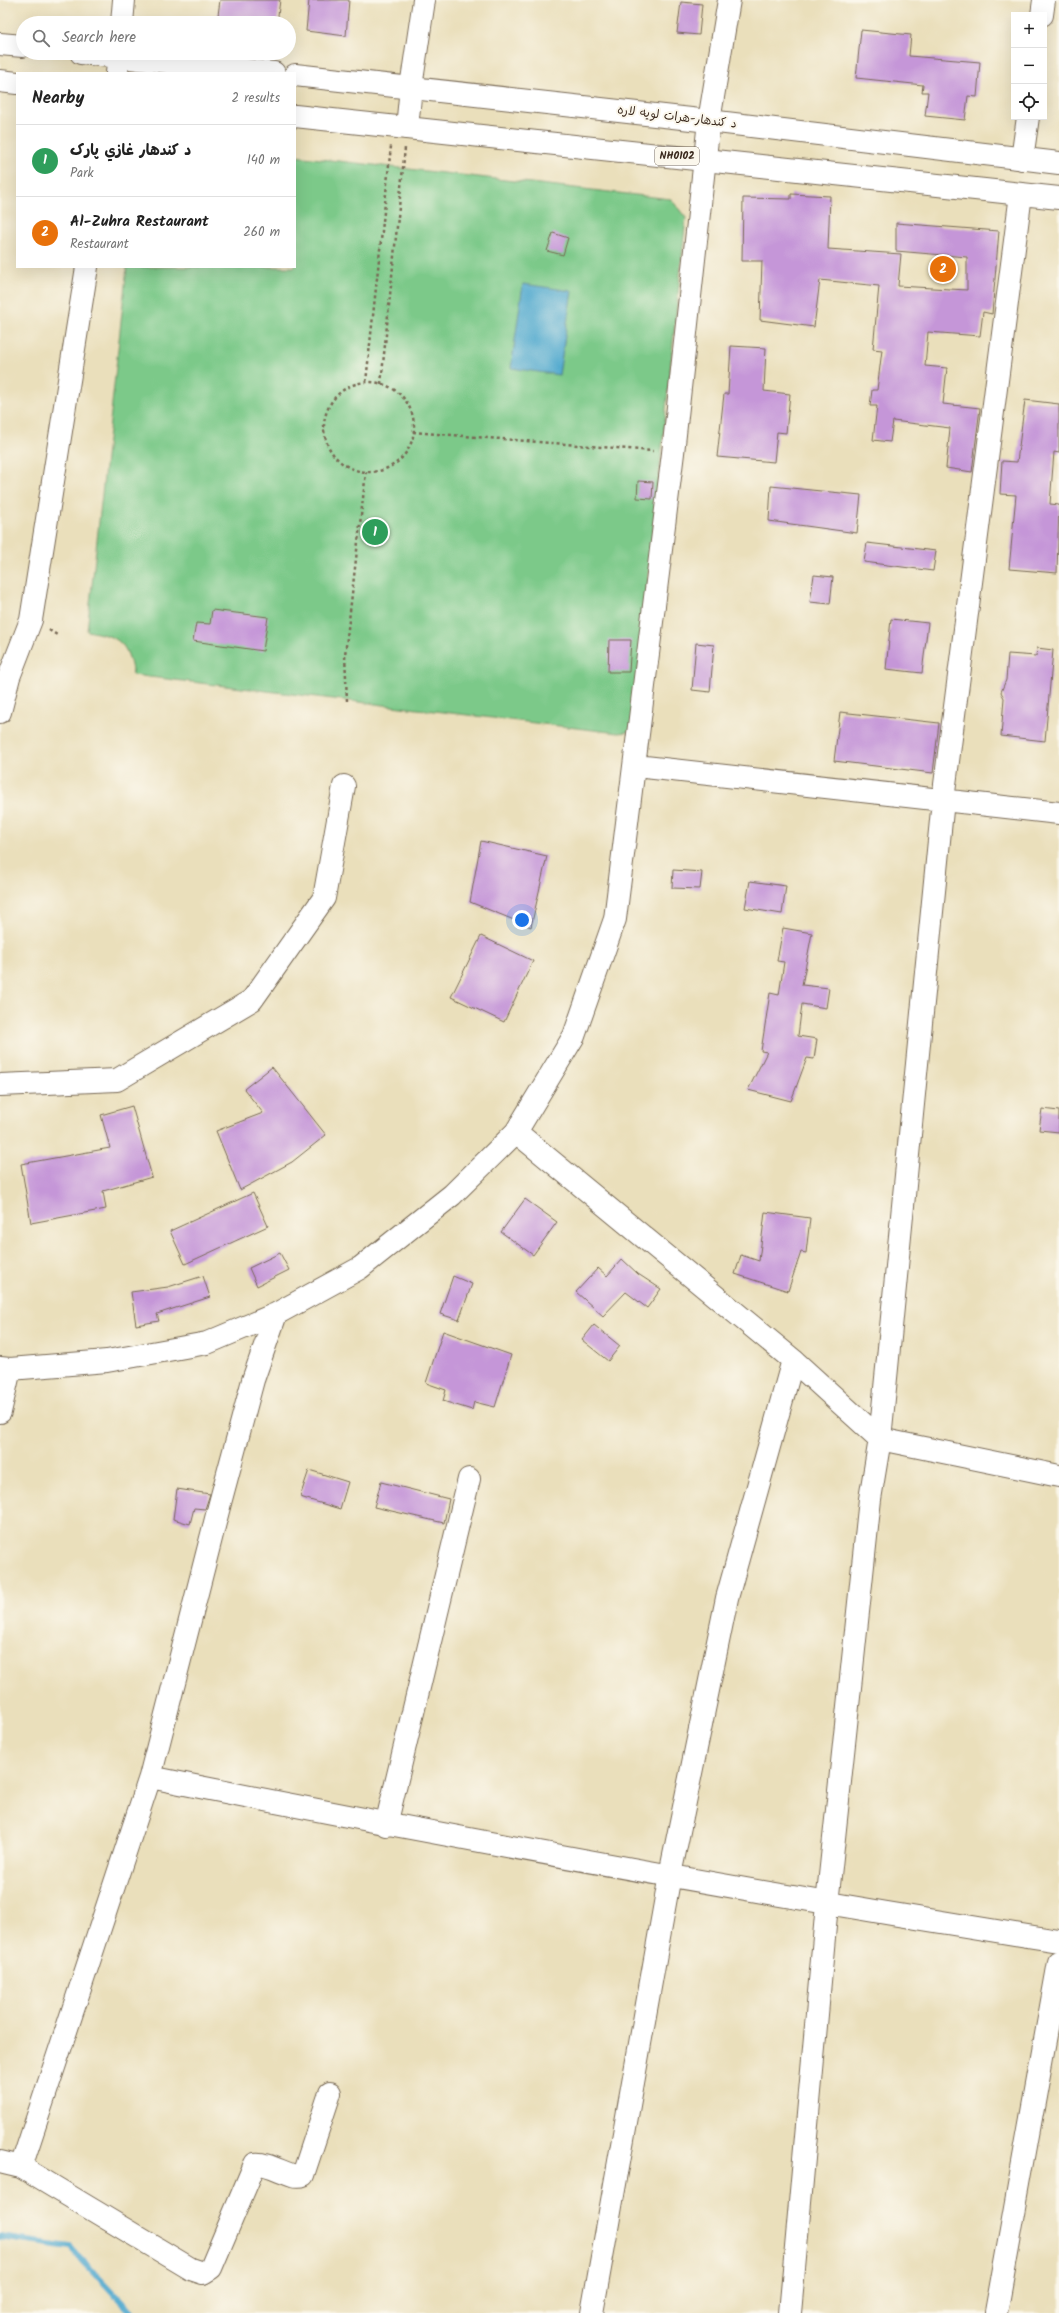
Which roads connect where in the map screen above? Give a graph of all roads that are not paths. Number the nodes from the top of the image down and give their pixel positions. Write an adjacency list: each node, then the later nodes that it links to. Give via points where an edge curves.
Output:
1 (124, 0): 6 (main road)
2 (424, 0): 14 (main road)
3 (729, 0): 16 (main road)
4 (1044, 0): 5 (main road)
5 (1042, 12)
6 (123, 16)
7 (0, 44): 8 (main road)
8 (16, 45)
9 (118, 61): 10 (main road)
10 (261, 72)
11 (296, 75): 14 (main road, د کندهار-هرات لويه لاره)
12 (0, 81): 13 (main road)
13 (16, 83)
14 (411, 87): 16 (main road, د کندهار-هرات لويه لاره); 18 (main road)
15 (296, 116): 18 (main road, NH0102)
16 (709, 120): 19 (main road); 20 (main road, د کندهار-هرات لويه لاره)
17 (1029, 120): 20 (main road)
18 (400, 128): 19 (main road, NH0102)
19 (706, 159): 21 (main road, NH0102); 25 (main road)
20 (1040, 161)
21 (1021, 194): 22 (main road, NH0102); 27 (main road)
22 (1059, 198)
23 (87, 268): 24 (main road, via 31,620 9,677)
24 (0, 712)
25 (636, 766): 27 (main road); 30 (main road, via 615,919 574,1036)
26 (344, 786): 29 (main road, via 324,898 252,1000 117,1080)
27 (943, 800): 28 (main road); 35 (main road)
28 (1059, 813)
29 (0, 1085)
30 (516, 1132): 31 (main road, via 452,1195 360,1268); 32 (main road)
31 (276, 1314): 33 (main road, via 206,1343 107,1361); 38 (main road, via 253,1380)
32 (793, 1360): 35 (main road); 40 (main road, via 727,1598)
33 (5, 1368): 34 (main road)
34 (0, 1412)
35 (880, 1439): 36 (main road); 41 (main road, via 870,1499)
36 (1059, 1476)
37 (469, 1479): 39 (main road)
38 (150, 1777): 39 (main road); 46 (main road)
39 (386, 1825): 40 (main road)
40 (670, 1875): 41 (main road); 47 (main road)
41 (827, 1904): 42 (main road); 48 (main road)
42 (1059, 1940)
43 (1059, 1962): 49 (main road)
44 (330, 2093): 46 (main road, via 303,2175 296,2176 263,2163 255,2164 211,2268 203,2273 191,2269)
45 (0, 2162): 46 (main road)
46 (21, 2166)
47 (592, 2313)
48 (790, 2313)
49 (996, 2313)

